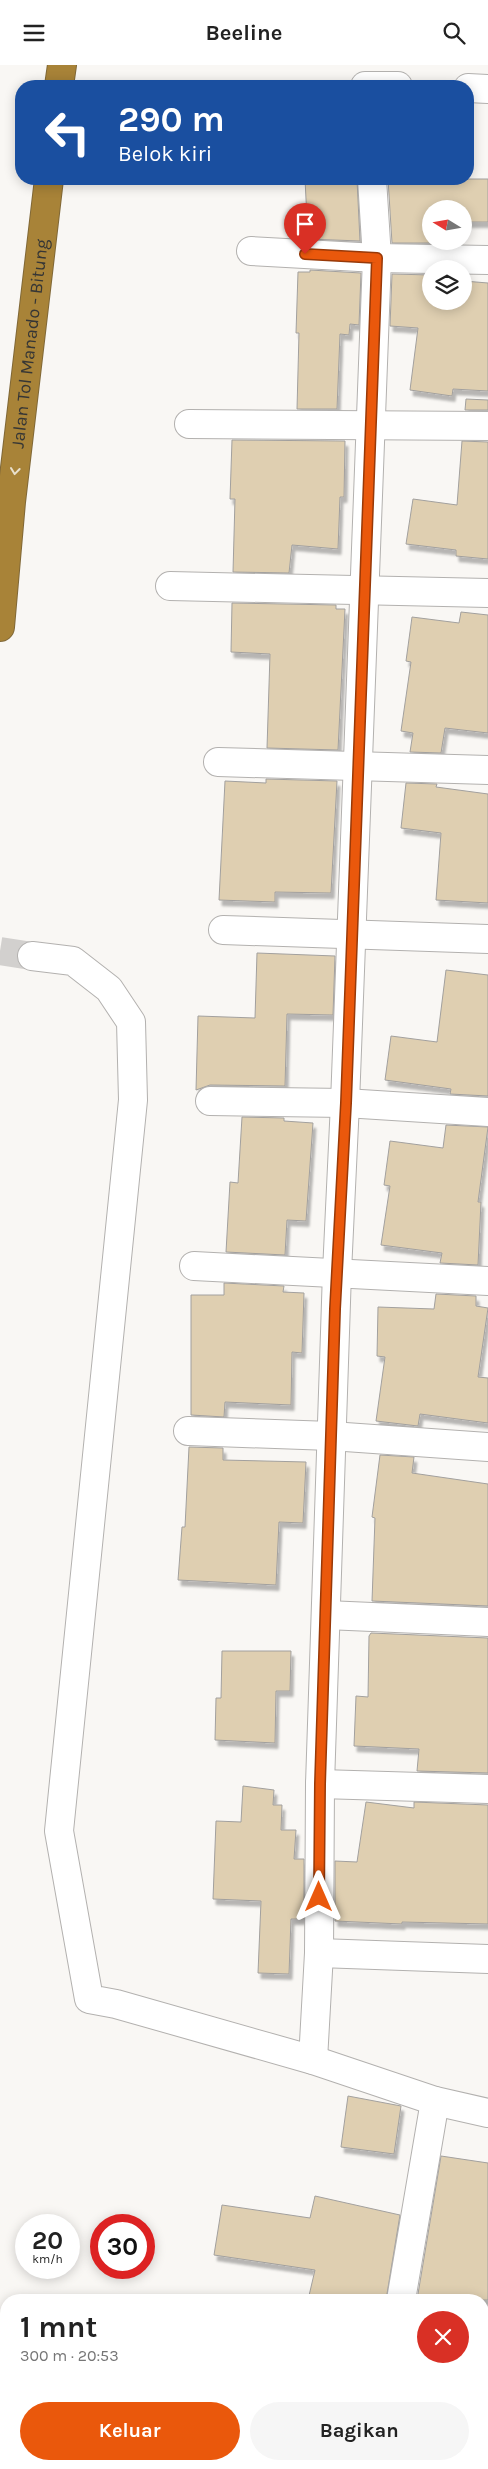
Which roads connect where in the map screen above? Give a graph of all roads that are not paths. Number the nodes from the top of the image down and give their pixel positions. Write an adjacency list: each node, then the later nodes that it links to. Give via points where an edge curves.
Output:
1 (62, 65): 2 (highway)
2 (60, 80)
3 (474, 88): 4 (street)
4 (488, 89)
5 (47, 185): 16 (highway, Jalan Tol Manado - Bitung, one-way to 16)
6 (372, 185): 8 (street)
7 (252, 251): 8 (street)
8 (377, 258): 9 (street); 11 (street)
9 (488, 260)
10 (189, 424): 11 (street)
11 (371, 424): 12 (street); 14 (street)
12 (488, 426)
13 (170, 586): 14 (street)
14 (366, 589): 15 (street); 18 (street)
15 (488, 593)
16 (0, 627)
17 (218, 762): 18 (street)
18 (358, 765): 19 (street); 21 (street)
19 (488, 769)
20 (223, 930): 21 (street)
21 (351, 935): 22 (street); 25 (street)
22 (488, 939)
23 (32, 956): 39 (street, via 73,961 109,989 131,1022 134,1100 60,1831 89,1999)
24 (210, 1101): 25 (street)
25 (346, 1103): 26 (street); 28 (street)
26 (488, 1112)
27 (194, 1266): 28 (street)
28 (337, 1272): 29 (street); 31 (street)
29 (488, 1281)
30 (188, 1431): 31 (street)
31 (331, 1436): 32 (street); 33 (street)
32 (488, 1447)
33 (326, 1615): 34 (street); 35 (street)
34 (488, 1622)
35 (320, 1784): 36 (street); 37 (street)
36 (488, 1789)
37 (319, 1953): 38 (street); 39 (street)
38 (488, 1959)
39 (313, 2060): 40 (street)
40 (434, 2101): 41 (street); 42 (street)
41 (488, 2113)
42 (402, 2294)

